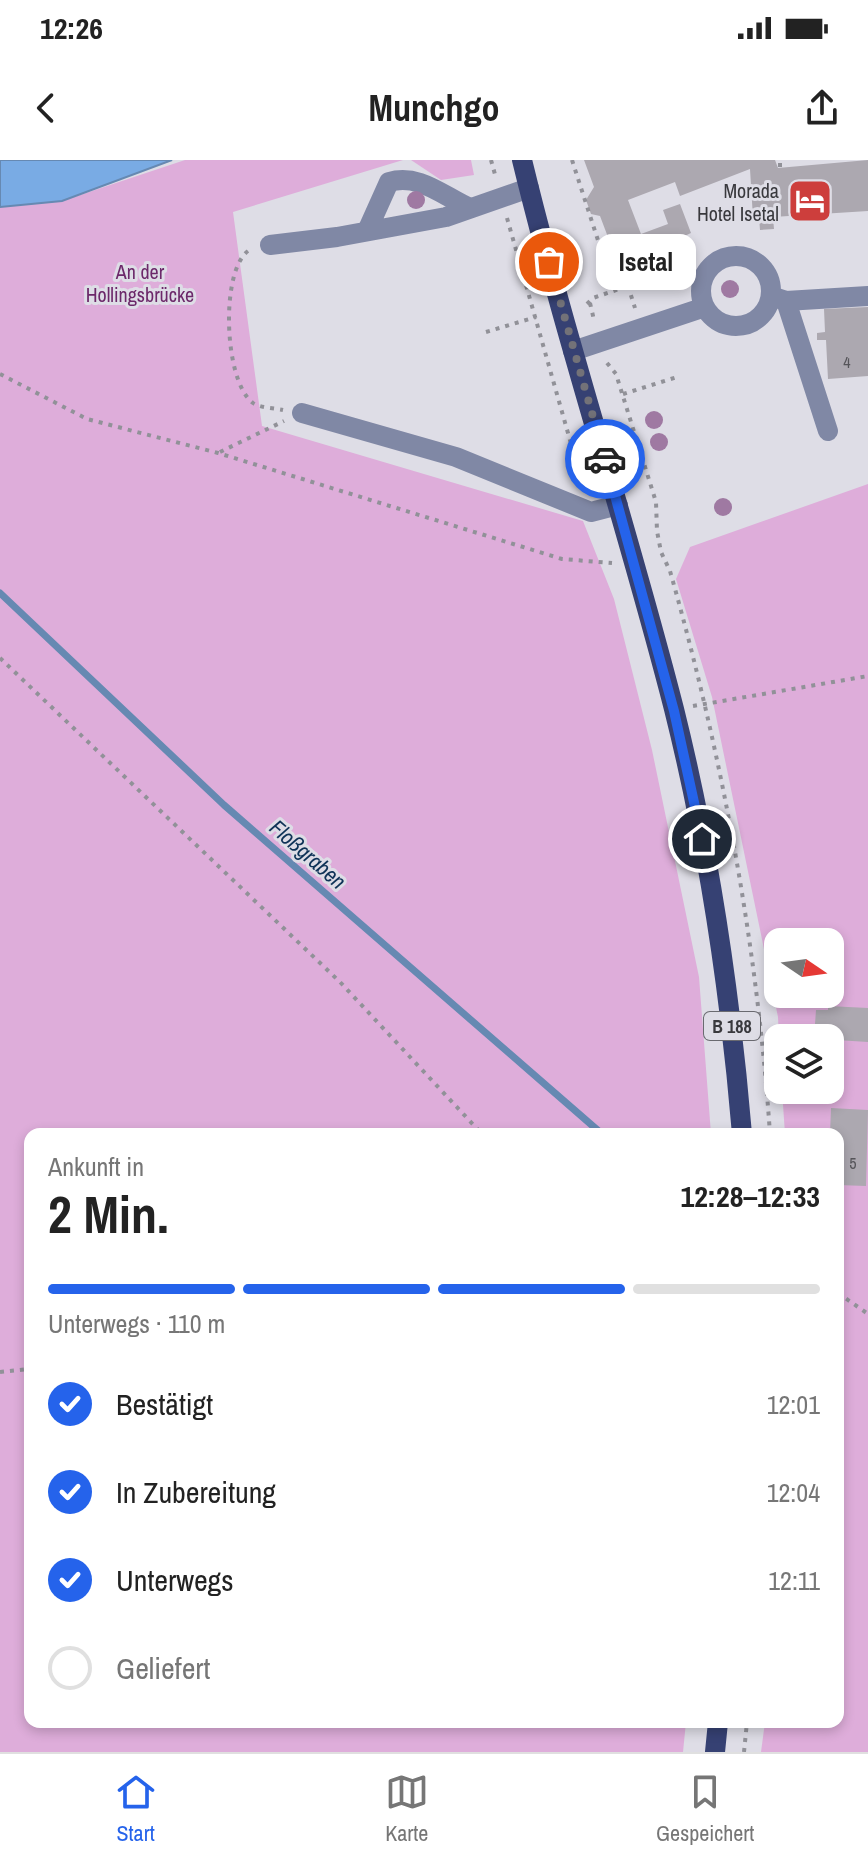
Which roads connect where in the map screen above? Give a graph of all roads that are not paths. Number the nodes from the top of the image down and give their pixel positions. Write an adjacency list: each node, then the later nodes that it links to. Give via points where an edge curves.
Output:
1 (522, 160): 2 (main road, B 188)
2 (529, 188): 3 (lane); 9 (main road, B 188)
3 (470, 208): 4 (lane); 4 (lane, via 403,178 389,182)
4 (367, 231): 5 (lane)
5 (270, 245)
6 (868, 296): 7 (lane)
7 (778, 299): 8 (lane, via 742,326 720,323); 8 (lane, via 759,264 737,256 714,263 702,283); 11 (lane)
8 (705, 307): 9 (lane)
9 (573, 351): 12 (main road, B 188)
10 (302, 413): 12 (lane, via 456,457 591,512)
11 (828, 431)
12 (618, 505): 13 (main road, B 188, via 697,812 729,1002)
13 (741, 1128)
14 (717, 1728): 15 (main road)
15 (715, 1752)

